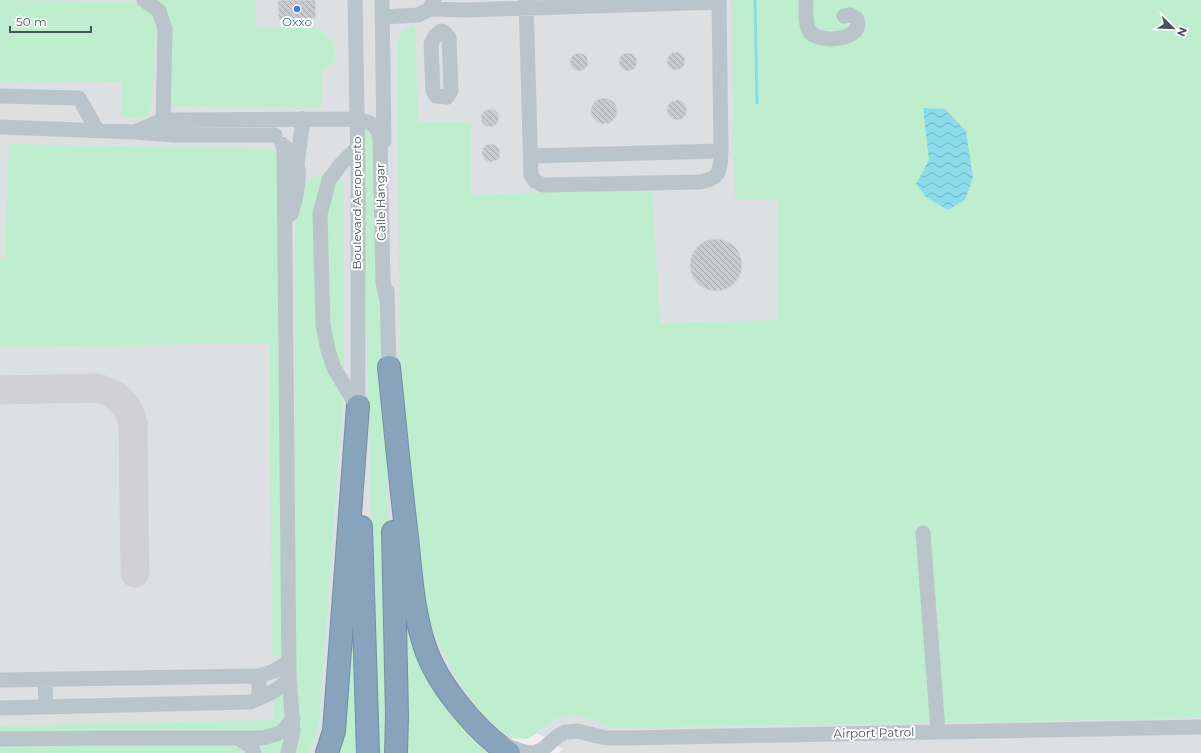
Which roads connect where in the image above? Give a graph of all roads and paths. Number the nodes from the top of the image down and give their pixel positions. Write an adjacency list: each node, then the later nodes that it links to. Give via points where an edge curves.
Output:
1 (144, 0): 15 (street, via 159,12 166,29)
2 (355, 0): 14 (street, Boulevard Aeropuerto)
3 (382, 0): 9 (street)
4 (806, 0): 8 (street, via 808,29 813,36 822,39 841,37 855,31 857,19 851,15)
5 (719, 1): 6 (street); 21 (street)
6 (526, 4): 7 (street); 22 (street)
7 (436, 6): 9 (street, via 418,15); 10 (street)
8 (844, 16)
9 (383, 17): 25 (street)
10 (441, 32)
11 (0, 96): 17 (street, via 79,98)
12 (263, 119): 13 (street, Calle Hangar); 15 (street, Calle Hangar); 19 (street)
13 (303, 119): 14 (street, Calle Hangar); 23 (street)
14 (356, 119): 20 (street, Boulevard Aeropuerto); 25 (street, Calle Hangar, via 374,125 380,134 383,282)
15 (163, 120): 18 (street)
16 (0, 127): 17 (street)
17 (97, 130): 18 (street)
18 (135, 132): 19 (street)
19 (279, 141): 23 (street); 24 (street)
20 (357, 148): 27 (street, Boulevard Aeropuerto); 27 (street, via 329,180 320,214 323,324 328,350 334,368)
21 (721, 151): 22 (street); 22 (street, via 718,174 715,178 701,182 543,185 533,179)
22 (530, 156)
23 (297, 164): 24 (street, via 297,186)
24 (285, 234): 29 (street)
25 (387, 300): 26 (street)
26 (389, 368): 41 (highway, via 414,600 425,648 440,678); 48 (highway)
27 (358, 406): 46 (highway, via 334,731); 47 (highway)
28 (923, 533): 40 (street)
29 (289, 668): 30 (street); 34 (street, via 288,680); 38 (street)
30 (258, 676): 31 (street); 34 (street)
31 (152, 678): 33 (street); 35 (street)
32 (0, 680): 33 (street)
33 (45, 680): 36 (street)
34 (260, 698): 35 (street, via 250,702)
35 (153, 704): 36 (street)
36 (46, 707): 37 (street)
37 (0, 708)
38 (293, 718): 42 (street, via 286,729 276,734 262,738); 45 (street)
39 (1201, 727): 40 (street, Airport Patrol)
40 (938, 731): 50 (street, Airport Patrol, via 625,738 606,738 577,731 558,736)
41 (483, 734): 49 (highway); 50 (street, via 510,747)
42 (238, 738): 43 (street); 44 (street, via 250,746)
43 (0, 739)
44 (254, 753)
45 (288, 753)
46 (327, 753)
47 (368, 753)
48 (396, 753)
49 (509, 753)
50 (534, 753)

